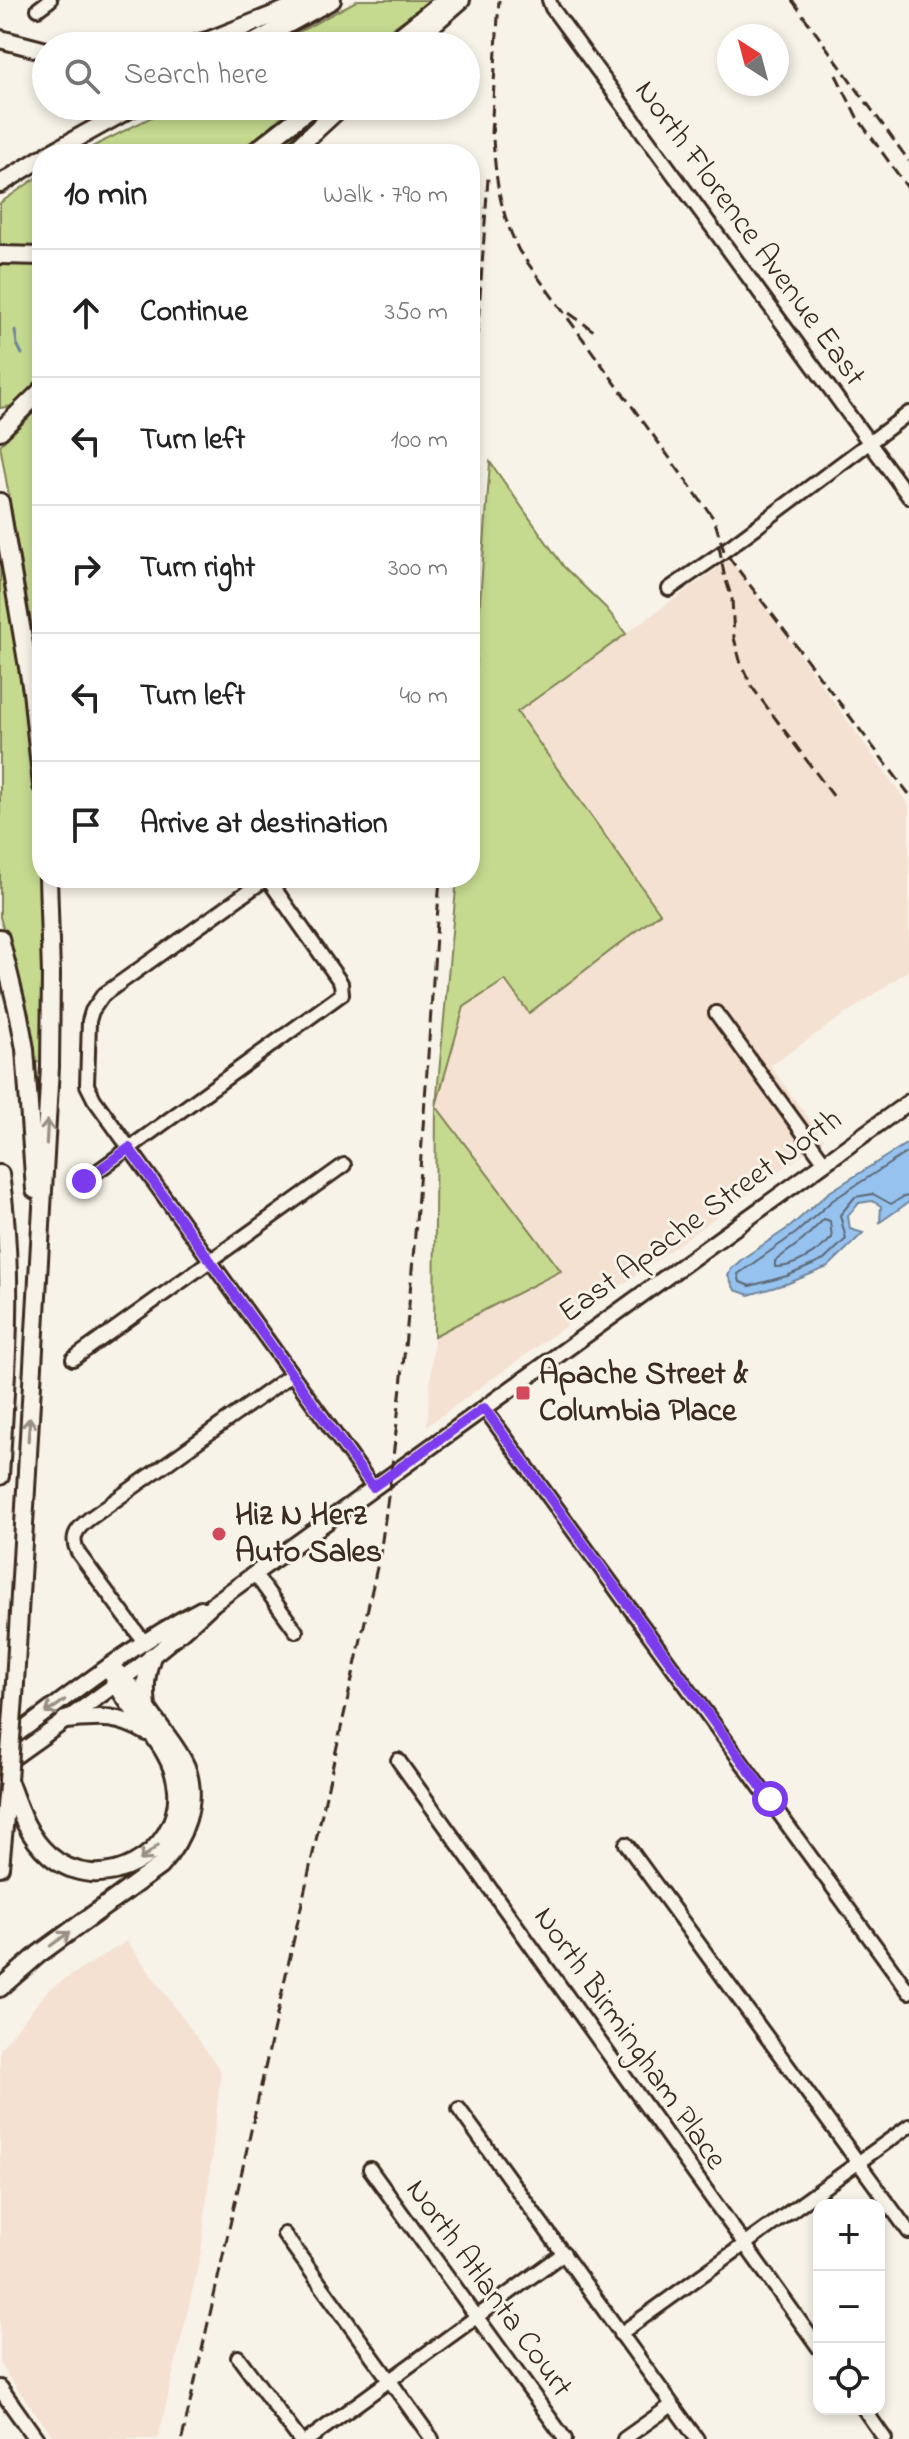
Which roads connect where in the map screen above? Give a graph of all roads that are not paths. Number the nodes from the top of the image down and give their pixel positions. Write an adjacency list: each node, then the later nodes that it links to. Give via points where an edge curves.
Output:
1 (50, 0): 7 (street)
2 (311, 0): 8 (highway)
3 (332, 0): 9 (highway)
4 (445, 0): 10 (highway)
5 (461, 0): 11 (highway)
6 (549, 0): 29 (street, North Florence Avenue East)
7 (38, 9)
8 (230, 32)
9 (274, 32)
10 (405, 32)
11 (425, 32)
12 (0, 39): 13 (highway)
13 (32, 47)
14 (110, 120): 18 (highway)
15 (295, 120): 19 (highway)
16 (327, 120): 20 (highway)
17 (336, 120): 21 (highway)
18 (67, 144)
19 (265, 144)
20 (301, 144)
21 (312, 144)
22 (32, 164): 23 (highway)
23 (0, 184)
24 (1, 255): 25 (highway)
25 (32, 256)
26 (32, 400): 28 (highway)
27 (909, 413): 29 (street)
28 (0, 431)
29 (869, 442): 30 (street, North Florence Avenue East); 32 (street)
30 (909, 497)
31 (0, 502): 33 (highway)
32 (669, 589)
33 (32, 691)
34 (48, 888): 46 (highway, one-way to 34, via 50,1067)
35 (253, 888): 40 (street, via 96,1004 89,1021 87,1085)
36 (274, 888): 40 (street, via 343,990)
37 (0, 938): 46 (highway, via 27,1068)
38 (716, 1013): 41 (street)
39 (909, 1102): 41 (main road, East Apache Street North)
40 (129, 1148): 44 (street); 45 (street)
41 (825, 1163): 50 (main road, East Apache Street North)
42 (344, 1165): 45 (street)
43 (0, 1174): 49 (highway, via 10,1300)
44 (84, 1181)
45 (209, 1262): 47 (street); 48 (street)
46 (39, 1266): 62 (highway, one-way to 46, bridge, via 15,1683)
47 (73, 1359)
48 (292, 1374): 52 (street); 55 (street, via 76,1531 73,1543 79,1554)
49 (2, 1400): 51 (highway)
50 (484, 1408): 52 (main road, East Apache Street North); 67 (street)
51 (0, 1476)
52 (373, 1487): 53 (main road, East Apache Street North)
53 (254, 1573): 54 (street); 55 (main road, East Apache Street North, via 185,1630)
54 (296, 1631)
55 (148, 1649): 56 (main road, East Apache Street North); 57 (highway)
56 (117, 1676): 57 (highway); 58 (main road, East Apache Street North); 59 (highway); 60 (main road, East Apache Street North, one-way to 60)
57 (147, 1708): 66 (highway, one-way to 57, via 150,1874 179,1841 189,1811 188,1775)
58 (65, 1720): 59 (highway, via 112,1718); 62 (main road, East Apache Street North)
59 (152, 1735): 63 (highway, one-way to 63, via 174,1772 177,1801 168,1833 138,1863 103,1873 65,1866 42,1848)
60 (0, 1747)
61 (398, 1760): 74 (street, North Birmingham Place)
62 (4, 1774): 63 (highway)
63 (13, 1812): 65 (highway)
64 (626, 1844): 70 (street)
65 (0, 1867)
66 (0, 1988)
67 (909, 1992)
68 (459, 2109): 75 (street)
69 (909, 2126): 70 (street)
70 (858, 2163): 72 (street); 74 (street)
71 (370, 2169): 76 (street, North Atlanta Court)
72 (909, 2232)
73 (284, 2234): 80 (street)
74 (744, 2245): 77 (street); 78 (street, North Birmingham Place)
75 (564, 2253): 76 (street); 77 (street)
76 (478, 2318): 80 (street); 88 (street, North Atlanta Court)
77 (620, 2334): 82 (street)
78 (815, 2343)
79 (238, 2357): 85 (street)
80 (390, 2381): 86 (street); 87 (street)
81 (0, 2388): 84 (main road)
82 (672, 2405): 89 (street); 90 (street)
83 (868, 2415): 91 (street)
84 (36, 2439)
85 (299, 2439)
86 (309, 2439)
87 (432, 2439)
88 (565, 2439)
89 (624, 2439)
90 (697, 2439)
91 (885, 2439)

